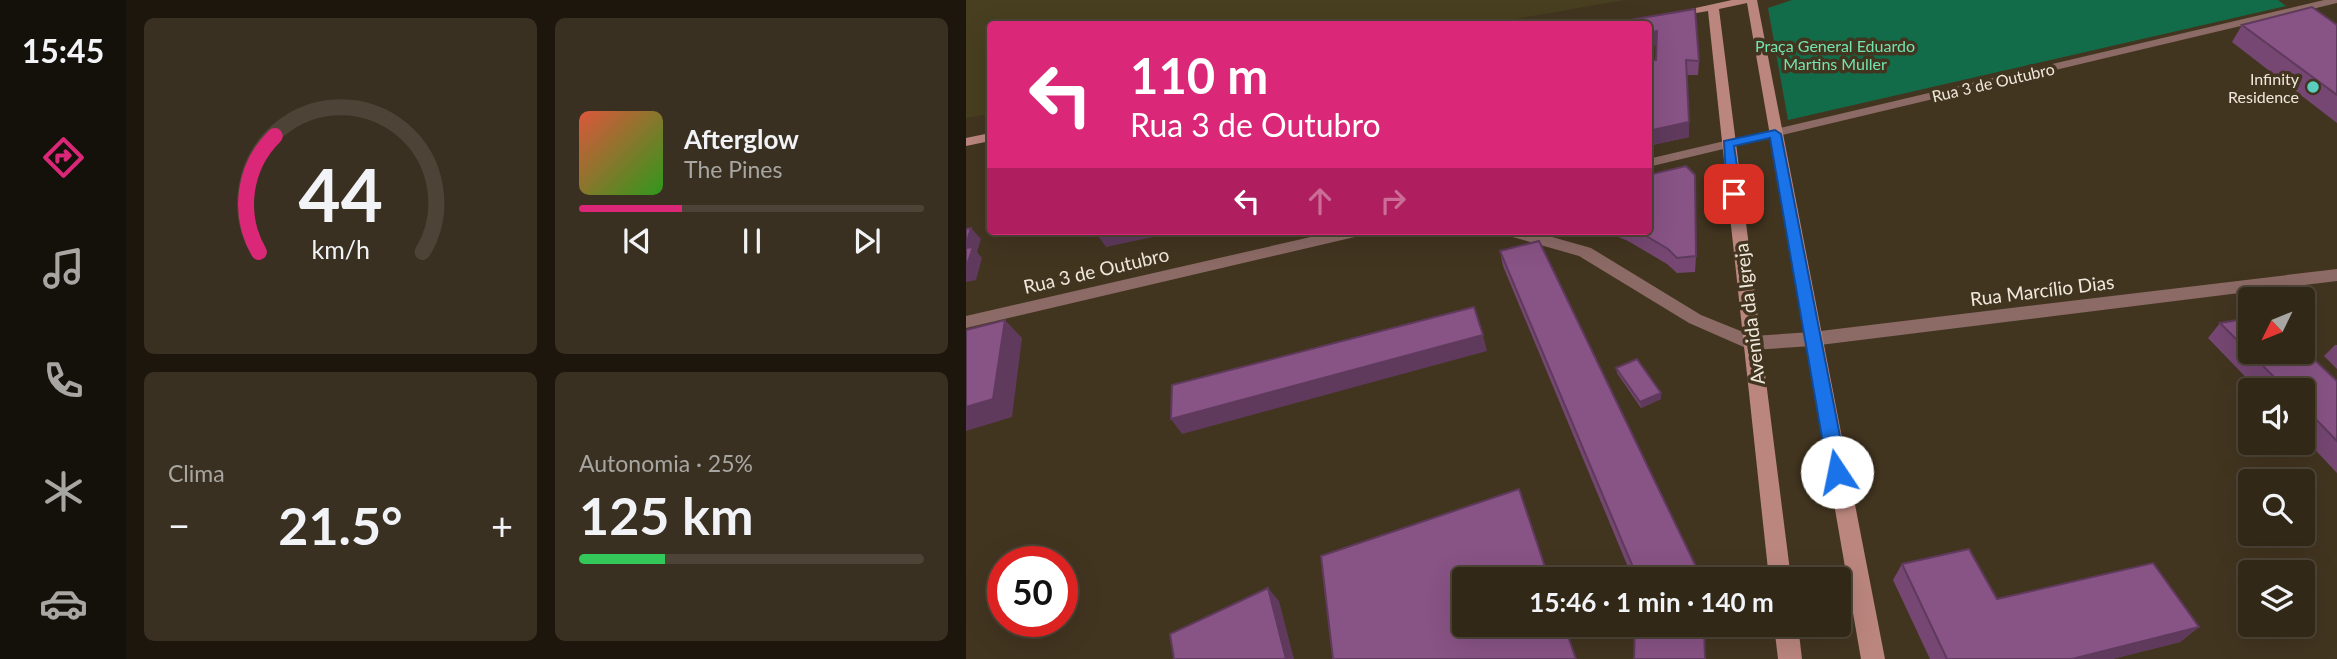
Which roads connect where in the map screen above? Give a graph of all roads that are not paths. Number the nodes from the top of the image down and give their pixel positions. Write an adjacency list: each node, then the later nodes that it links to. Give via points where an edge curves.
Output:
1 (1750, 0): 4 (main road); 8 (main road)
2 (2292, 0): 5 (street)
3 (2333, 2): 5 (street, Rua 3 de Outubro)
4 (1713, 7): 6 (main road); 11 (main road, Avenida da Igreja)
5 (2303, 8): 7 (street); 8 (street, Rua 3 de Outubro)
6 (1663, 16)
7 (2314, 16)
8 (1775, 134): 11 (street, Rua 3 de Outubro); 17 (main road)
9 (987, 138): 10 (main road)
10 (966, 142)
11 (1728, 144): 12 (street, Rua 3 de Outubro); 18 (main road, Avenida da Igreja)
12 (1652, 162)
13 (1342, 235): 16 (street, Rua 3 de Outubro)
14 (1526, 235): 18 (street, via 1585,253 1695,319)
15 (2337, 275): 17 (street, Rua Marcílio Dias)
16 (966, 322)
17 (1812, 339): 18 (street, Rua Marcílio Dias); 22 (main road)
18 (1752, 344): 19 (main road, Avenida da Igreja)
19 (1779, 567)
20 (1787, 637): 21 (main road)
21 (1790, 659)
22 (1873, 659)

